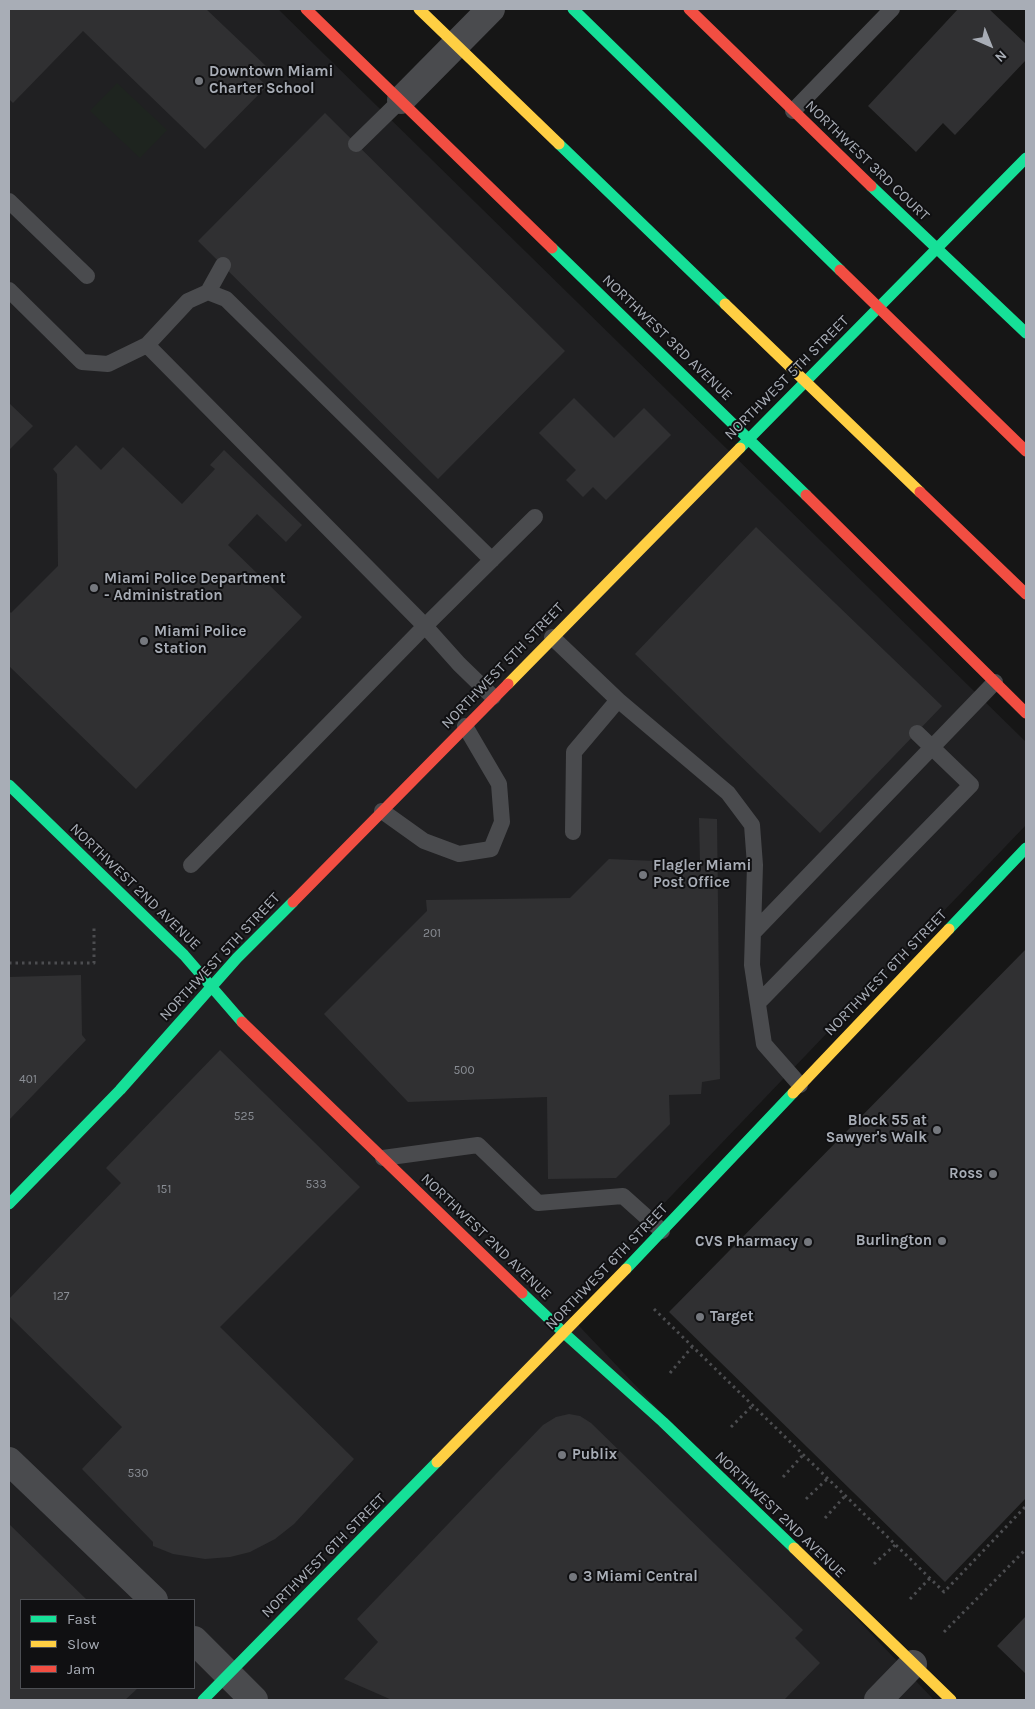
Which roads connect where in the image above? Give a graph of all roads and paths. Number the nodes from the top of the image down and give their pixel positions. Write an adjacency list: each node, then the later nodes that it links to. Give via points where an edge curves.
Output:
1 (306, 9): 7 (main road, NORTHWEST 3RD AVENUE)
2 (419, 9): 23 (main road, bridge)
3 (490, 9): 7 (street)
4 (573, 9): 20 (main road, bridge)
5 (689, 9): 8 (main road, NORTHWEST 3RD COURT)
6 (892, 9): 8 (lane)
7 (401, 100): 9 (lane); 19 (main road, NORTHWEST 3RD AVENUE)
8 (793, 111): 12 (main road, NORTHWEST 3RD COURT)
9 (356, 144)
10 (1026, 158): 12 (main road, NORTHWEST 5TH STREET)
11 (9, 201): 14 (lane)
12 (937, 249): 17 (main road, NORTHWEST 3RD COURT); 19 (main road, NORTHWEST 5TH STREET)
13 (223, 265): 16 (lane)
14 (87, 276)
15 (9, 290): 18 (lane, via 82,362 108,364)
16 (208, 292): 18 (lane, via 188,301); 22 (lane, via 226,299)
17 (1026, 333)
18 (147, 345): 24 (lane)
19 (749, 439): 25 (main road, NORTHWEST 5TH STREET); 26 (main road, NORTHWEST 3RD AVENUE)
20 (1026, 451)
21 (535, 517): 22 (lane)
22 (492, 560): 24 (lane)
23 (1026, 594)
24 (426, 626): 27 (lane); 37 (lane)
25 (552, 637): 27 (main road, NORTHWEST 5TH STREET); 28 (lane)
26 (995, 682): 29 (main road, NORTHWEST 3RD AVENUE); 32 (lane)
27 (493, 697): 30 (main road, NORTHWEST 5TH STREET)
28 (618, 700): 35 (lane, via 574,752); 39 (lane, via 728,793 752,825)
29 (1026, 713)
30 (465, 726): 34 (main road, NORTHWEST 5TH STREET); 34 (lane, via 499,784 502,822 491,849 460,854 424,840)
31 (917, 733): 32 (lane)
32 (933, 747): 39 (lane); 42 (lane, via 971,785)
33 (9, 785): 41 (main road, NORTHWEST 2ND AVENUE)
34 (382, 811): 41 (main road, NORTHWEST 5TH STREET)
35 (573, 832)
36 (1026, 848): 43 (main road, NORTHWEST 6TH STREET)
37 (191, 865)
38 (94, 927): 40 (path, via 94,963)
39 (754, 933): 42 (lane, via 752,965)
40 (9, 963)
41 (212, 985): 44 (main road, NORTHWEST 2ND AVENUE, via 250,1030); 45 (main road, NORTHWEST 5TH STREET, via 120,1090)
42 (758, 1003): 43 (lane, via 764,1044)
43 (800, 1085): 46 (main road, NORTHWEST 6TH STREET)
44 (383, 1158): 46 (lane, via 478,1145 538,1203 623,1196); 48 (main road, NORTHWEST 2ND AVENUE)
45 (9, 1204)
46 (662, 1231): 48 (main road, NORTHWEST 6TH STREET)
47 (654, 1309): 49 (path)
48 (564, 1334): 69 (main road, NORTHWEST 2ND AVENUE, via 663,1422); 70 (main road, NORTHWEST 6TH STREET)
49 (692, 1347): 50 (path); 51 (path)
50 (670, 1373)
51 (752, 1406): 52 (path); 53 (path)
52 (731, 1427)
53 (803, 1455): 55 (path); 56 (path)
54 (9, 1462): 65 (street)
55 (783, 1476)
56 (827, 1478): 57 (path); 58 (path)
57 (846, 1496): 60 (path); 61 (path)
58 (806, 1499)
59 (1026, 1506): 64 (path, via 944,1592)
60 (825, 1518)
61 (894, 1544): 63 (path); 64 (path)
62 (1026, 1549): 67 (path)
63 (874, 1564)
64 (930, 1578): 66 (path)
65 (150, 1599)
66 (910, 1599)
67 (944, 1632)
68 (195, 1641): 70 (street)
69 (913, 1664): 73 (street); 74 (main road, NORTHWEST 2ND AVENUE)
70 (228, 1674): 71 (main road, NORTHWEST 6TH STREET); 72 (street)
71 (203, 1700)
72 (254, 1700)
73 (878, 1700)
74 (951, 1700)

